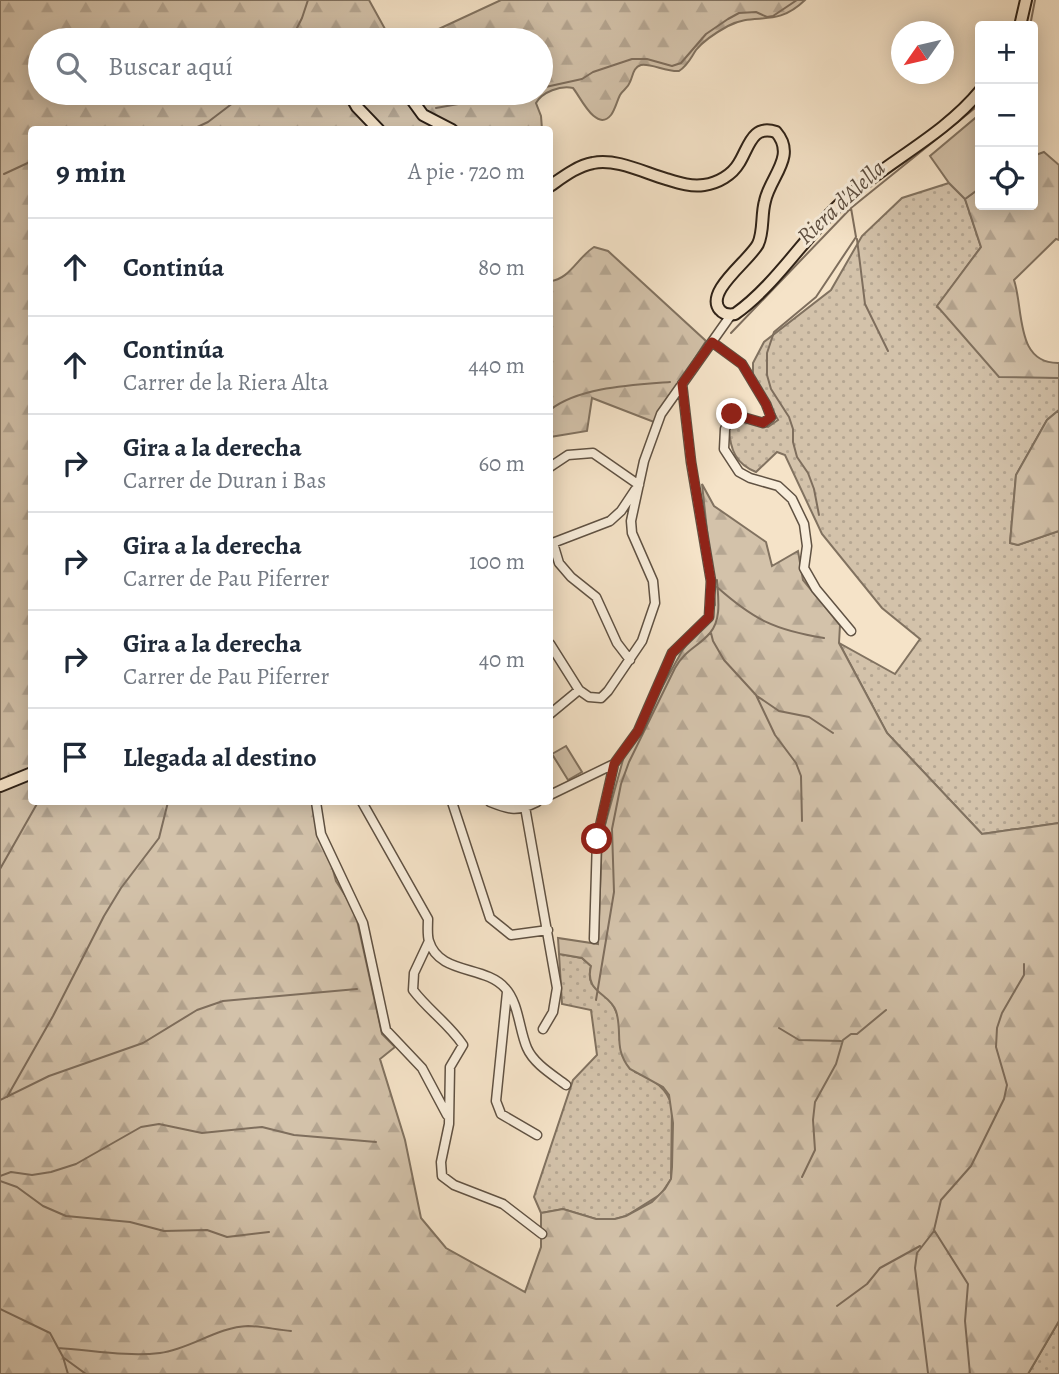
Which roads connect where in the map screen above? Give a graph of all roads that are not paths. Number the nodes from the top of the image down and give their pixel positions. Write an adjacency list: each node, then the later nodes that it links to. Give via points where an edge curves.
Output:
1 (1026, 0): 2 (main road)
2 (1021, 21)
3 (975, 96): 9 (main road, via 953,118 844,200 745,305)
4 (356, 105): 6 (main road)
5 (416, 105): 7 (main road, via 423,115)
6 (375, 126)
7 (444, 126)
8 (553, 184): 9 (main road, via 579,167 600,162 688,185 710,184 734,169 757,133 776,132 785,153 765,199 759,242 718,293 717,304)
9 (726, 314): 10 (street)
10 (712, 342): 11 (street); 16 (street, via 742,364 771,417 763,423 732,414 724,429 724,449 739,472 778,486 792,499 804,524 804,568)
11 (682, 384): 13 (street, via 661,414); 21 (street, via 711,581 709,617 672,653 638,731)
12 (553, 465): 13 (street, via 568,456 593,453)
13 (639, 485): 14 (street, via 610,522); 18 (street, via 632,533 653,581 655,603)
14 (553, 543)
15 (553, 549): 18 (street, via 571,577 596,597)
16 (850, 631)
17 (553, 648): 19 (street)
18 (630, 660): 19 (street, via 601,698 589,698)
19 (579, 690): 20 (street)
20 (553, 712)
21 (614, 764): 24 (street); 32 (street, via 597,839)
22 (28, 775): 23 (main road)
23 (0, 786)
24 (553, 794)
25 (316, 805): 37 (street, via 321,834 363,923 386,1030 418,1063)
26 (364, 805): 33 (street, via 428,919)
27 (453, 805): 31 (street, via 490,918 511,935)
28 (497, 805): 30 (street, via 509,810)
29 (530, 805): 30 (street)
30 (525, 807): 31 (street)
31 (548, 930): 35 (street, via 556,988 554,1012)
32 (594, 939)
33 (429, 941): 34 (street, via 449,964 496,979); 37 (street, via 414,973 413,990 463,1045 450,1067)
34 (507, 989): 36 (street, via 527,1049); 38 (street, via 496,1101 500,1114)
35 (543, 1029)
36 (566, 1086)
37 (449, 1118): 39 (street, via 441,1162 445,1180 503,1204)
38 (537, 1135)
39 (542, 1234)

